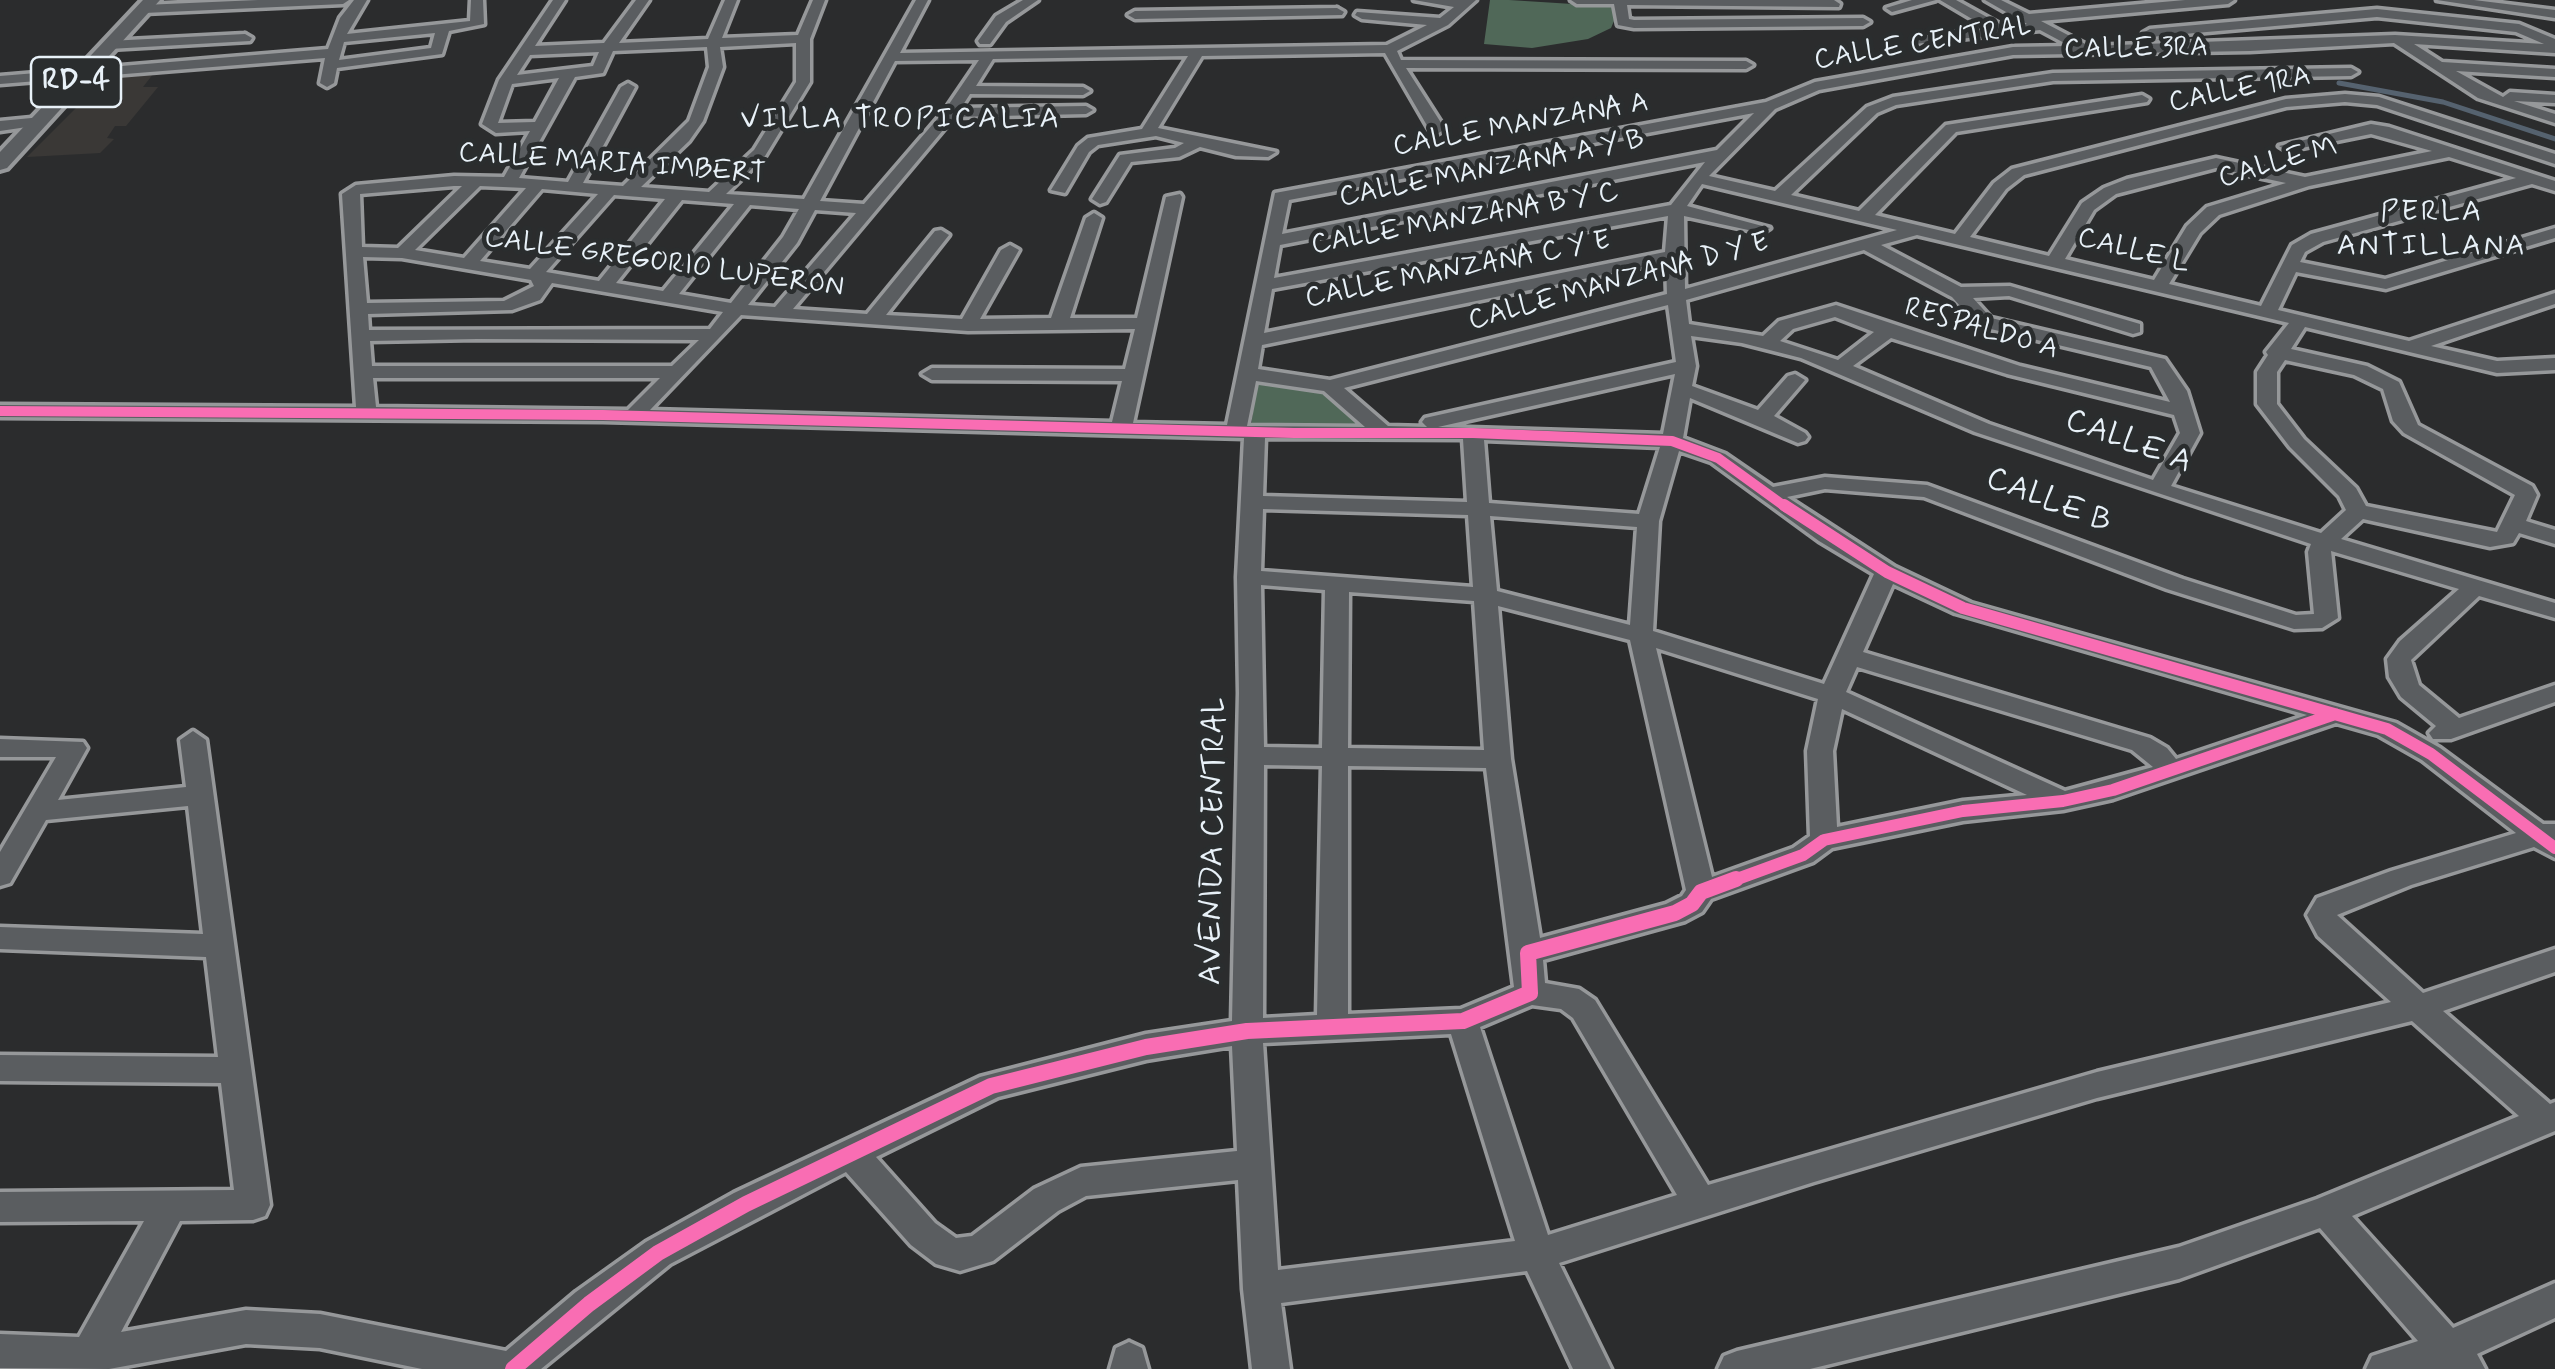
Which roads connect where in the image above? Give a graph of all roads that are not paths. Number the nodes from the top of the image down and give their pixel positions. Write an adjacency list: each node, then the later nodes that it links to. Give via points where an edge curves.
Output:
1 (343, 0): 21 (street)
2 (361, 0): 45 (street, via 346,18)
3 (478, 0): 32 (street, via 479,23)
4 (559, 0): 43 (street)
5 (643, 0): 41 (street)
6 (731, 0): 44 (street)
7 (819, 0): 36 (street)
8 (922, 0): 48 (street)
9 (1032, 0): 42 (street, via 1002,19)
10 (1420, 0): 18 (street)
11 (1577, 0): 19 (street)
12 (1930, 0): 23 (street)
13 (1946, 0): 33 (street)
14 (1991, 0): 31 (street)
15 (2228, 0): 31 (street)
16 (2321, 0): 25 (street)
17 (2443, 0): 26 (street)
18 (1469, 2): 29 (street)
19 (1620, 2): 20 (street); 30 (street, via 1627,24)
20 (1834, 4)
21 (148, 5): 38 (main road, RD-4)
22 (1245, 7): 24 (street); 27 (street)
23 (1892, 8)
24 (1337, 12)
25 (2350, 14): 35 (street); 39 (street); 40 (street, via 2502,25)
26 (2555, 14)
27 (1135, 15)
28 (1362, 15): 29 (street)
29 (1443, 22): 47 (street)
30 (1862, 22)
31 (2036, 22): 33 (street); 39 (street)
32 (443, 28): 45 (street); 45 (street, via 438,52)
33 (2003, 31): 37 (street)
34 (244, 38): 38 (street)
35 (2396, 38): 39 (street, CALLE CENTRAL, via 2250,47); 40 (street, CALLE CENTRAL); 53 (street)
36 (803, 39): 44 (street); 100 (street, via 803,82 789,108 760,154)
37 (1920, 41)
38 (110, 45): 54 (main road, RD-4)
39 (2080, 45): 58 (street); 67 (street, CALLE CENTRAL, via 1864,75)
40 (2555, 46)
41 (608, 48): 43 (street); 44 (street); 51 (street)
42 (986, 49): 46 (street); 48 (street); 63 (street)
43 (524, 51): 60 (street)
44 (714, 51): 49 (street); 94 (street, via 704,104 684,138)
45 (334, 52): 54 (street); 61 (street)
46 (1196, 54): 47 (street); 76 (street, via 1149,130)
47 (1393, 56): 52 (street); 75 (street)
48 (889, 57): 103 (street)
49 (658, 62)
50 (621, 64): 51 (street)
51 (602, 65): 57 (street)
52 (1746, 66)
53 (2437, 66): 56 (street); 65 (street)
54 (85, 72): 59 (street); 72 (main road, RD-4)
55 (2350, 72): 58 (street, CALLE 3RA)
56 (2555, 73)
57 (569, 74): 60 (street); 74 (street)
58 (2117, 75): 70 (street, CALLE 3RA, via 2053,76); 70 (street, via 2147,102)
59 (0, 80)
60 (506, 80): 74 (street, via 491,127)
61 (328, 83)
62 (628, 87): 93 (street)
63 (967, 90): 64 (street); 69 (street)
64 (1083, 91)
65 (2483, 94): 66 (street); 71 (street)
66 (2555, 99)
67 (1770, 106): 82 (street, CALLE CENTRAL); 97 (street, CALLE MANZANA A)
68 (1086, 110): 69 (street)
69 (950, 113): 104 (street)
70 (1936, 113): 98 (street, CALLE 3RA, via 1893,100 1872,110); 106 (street)
71 (2547, 118)
72 (42, 121): 73 (street); 84 (main road, RD-4)
73 (0, 126)
74 (540, 126): 89 (street)
75 (1437, 129)
76 (1154, 132): 78 (street); 95 (street, via 1093,140)
77 (2313, 140): 79 (street); 81 (street, via 2384,130); 85 (street)
78 (1197, 142): 80 (street); 101 (street, via 1179,152 1126,158)
79 (2287, 146)
80 (1268, 152)
81 (2450, 152): 85 (street, CALLE M); 87 (street)
82 (1722, 154): 86 (street, CALLE CENTRAL); 113 (street, CALLE MANZANA A Y B)
83 (2555, 158): 112 (street, CALLE 1RA, via 2378,101 2286,103 2185,121 2018,172)
84 (0, 164)
85 (2377, 166): 90 (street, CALLE M)
86 (1698, 178): 98 (street, CALLE L); 105 (street, CALLE CENTRAL)
87 (2532, 179): 92 (street); 121 (street, via 2317,238)
88 (476, 182): 89 (street, CALLE MARIA IMBERT); 116 (street, CALLE MARIA IMBERT, via 356,190 350,194); 117 (street)
89 (510, 182): 91 (street, CALLE MARIA IMBERT)
90 (2305, 182): 119 (street, via 2216,163 2134,182 2088,207); 125 (street, CALLE M, via 2214,212 2193,230)
91 (538, 184): 93 (street, CALLE MARIA IMBERT); 120 (street)
92 (2555, 186)
93 (573, 187): 94 (street, CALLE MARIA IMBERT)
94 (619, 190): 96 (street, CALLE MARIA IMBERT); 122 (street)
95 (1059, 190)
96 (676, 195): 100 (street, CALLE MARIA IMBERT); 123 (street)
97 (1282, 196): 113 (street, AVENIDA CENTRAL)
98 (1780, 196): 106 (street, CALLE L)
99 (1174, 197): 137 (street)
100 (712, 198): 102 (street, CALLE MARIA IMBERT)
101 (1100, 198)
102 (746, 200): 103 (street, CALLE MARIA IMBERT); 127 (street)
103 (812, 206): 104 (street, CALLE MARIA IMBERT); 132 (street)
104 (865, 209): 133 (street)
105 (1678, 209): 108 (street); 118 (street, CALLE CENTRAL); 124 (street, CALLE MANZANA B Y C)
106 (1864, 216): 109 (street, CALLE L)
107 (1094, 218): 139 (street)
108 (1762, 228)
109 (1920, 229): 112 (street, CALLE L); 114 (street, CALLE MANZANA D Y E)
110 (2555, 233): 121 (street, via 2386,284)
111 (942, 235): 135 (street)
112 (1961, 238): 119 (street, CALLE L)
113 (1272, 241): 124 (street, AVENIDA CENTRAL)
114 (1867, 245): 126 (street); 128 (street, CALLE MANZANA D Y E)
115 (1010, 250): 138 (street)
116 (355, 252): 117 (street, CALLE GREGORIO LUPERON); 131 (street)
117 (402, 254): 120 (street, CALLE GREGORIO LUPERON)
118 (1674, 255): 128 (street, CALLE CENTRAL); 146 (street, CALLE MANZANA C Y E)
119 (2055, 261): 125 (street, CALLE L)
120 (468, 264): 122 (street, CALLE GREGORIO LUPERON)
121 (2288, 265): 134 (street)
122 (536, 274): 123 (street, CALLE GREGORIO LUPERON); 130 (street, via 543,288 519,303)
123 (605, 285): 127 (street, CALLE GREGORIO LUPERON)
124 (1263, 285): 146 (street, AVENIDA CENTRAL)
125 (2159, 286): 134 (street, CALLE L)
126 (1958, 292): 140 (street, via 2010,291); 161 (street, via 1985,322 2148,359 2164,368)
127 (669, 295): 132 (street, CALLE GREGORIO LUPERON)
128 (1676, 297): 141 (street, CALLE CENTRAL); 159 (street, CALLE MANZANA D Y E)
129 (2555, 298): 148 (street)
130 (456, 306): 131 (street); 143 (street)
131 (358, 309): 145 (street)
132 (737, 309): 133 (street, CALLE GREGORIO LUPERON); 144 (street)
133 (780, 312): 135 (street, CALLE GREGORIO LUPERON)
134 (2268, 313): 136 (street, CALLE L)
135 (872, 320): 138 (street, CALLE GREGORIO LUPERON)
136 (2300, 321): 148 (street, CALLE L); 149 (street)
137 (1145, 323): 139 (street, CALLE GREGORIO LUPERON); 156 (street)
138 (968, 324): 139 (street, CALLE GREGORIO LUPERON)
139 (1058, 324)
140 (2133, 328)
141 (1684, 330): 147 (street, CALLE A); 157 (street, CALLE CENTRAL)
142 (1890, 332): 147 (street, RESPALDO A, via 1829,311 1786,326); 151 (street); 161 (street, RESPALDO A)
143 (431, 333): 144 (street); 145 (street)
144 (714, 335): 153 (street)
145 (360, 336): 152 (street)
146 (1253, 340): 155 (street, AVENIDA CENTRAL)
147 (1768, 342): 151 (street, CALLE A)
148 (2409, 347): 150 (street, CALLE L, via 2498,367)
149 (2276, 352): 175 (street, via 2266,372 2267,404); 177 (street, via 2360,370 2392,386 2411,429 2524,491)
150 (2555, 364)
151 (1842, 366): 171 (street, CALLE A, via 1968,422)
152 (363, 372): 153 (street); 162 (street)
153 (678, 372): 163 (street)
154 (932, 374): 156 (street)
155 (1249, 374): 159 (street); 166 (street, AVENIDA CENTRAL)
156 (1134, 375): 165 (street)
157 (1685, 378): 164 (street); 167 (street); 170 (street, CALLE CENTRAL)
158 (1795, 380): 164 (street)
159 (1330, 386): 167 (street)
160 (0, 411): 162 (street)
161 (2186, 412): 171 (street, via 2190,432)
162 (366, 413): 163 (street)
163 (634, 416): 165 (street)
164 (1762, 418): 169 (street)
165 (1120, 429): 166 (street)
166 (1246, 432): 167 (street); 173 (street, AVENIDA CENTRAL)
167 (1384, 433): 168 (street)
168 (1473, 433): 170 (street); 174 (street)
169 (1798, 437)
170 (1672, 441): 172 (street, via 1718,458); 176 (street, CALLE CENTRAL)
171 (2160, 488): 179 (street, CALLE A)
172 (1773, 494): 179 (street, CALLE B, via 1834,482 1928,491 2294,622 2326,618); 180 (street)
173 (1250, 502): 174 (street); 181 (street, AVENIDA CENTRAL)
174 (1478, 509): 176 (street); 184 (street)
175 (2358, 511): 177 (street, via 2500,541); 179 (street)
176 (1648, 520): 186 (street, CALLE CENTRAL)
177 (2513, 524): 178 (street)
178 (2555, 537)
179 (2322, 544): 183 (street, CALLE A)
180 (1888, 572): 187 (street); 190 (street, via 1963,608)
181 (1249, 576): 182 (street); 196 (street, AVENIDA CENTRAL)
182 (1337, 585): 184 (street); 195 (street)
183 (2474, 588): 185 (street, CALLE A); 191 (street, via 2399,659 2410,691)
184 (1483, 596): 186 (street); 197 (street)
185 (2555, 611)
186 (1641, 635): 189 (street); 205 (street, CALLE CENTRAL)
187 (1852, 656): 189 (street); 198 (street, via 2140,744)
188 (2555, 693): 191 (street)
189 (1832, 696): 200 (street); 203 (street, via 1820,751)
190 (2336, 714): 193 (street); 198 (street)
191 (2455, 728): 193 (street)
192 (193, 740): 199 (street)
193 (2415, 742): 202 (street)
194 (0, 748): 201 (street, via 74,748)
195 (1336, 755): 196 (street); 197 (street); 213 (street)
196 (1251, 756): 214 (street, AVENIDA CENTRAL)
197 (1498, 760): 208 (street)
198 (2170, 770): 200 (street)
199 (200, 794): 201 (street); 207 (street)
200 (2063, 800): 203 (street, via 1963,810)
201 (38, 811): 204 (street)
202 (2549, 838): 211 (street, via 2401,878 2327,906 2322,915 2328,928)
203 (1824, 840): 205 (street, via 1803,855)
204 (4, 862)
205 (1701, 892): 208 (street, via 1675,913)
206 (0, 938): 207 (street)
207 (220, 946): 216 (street)
208 (1528, 953): 210 (street)
209 (2555, 960): 211 (street)
210 (1530, 993): 212 (street); 220 (street, via 1568,998 1584,1008)
211 (2420, 1008): 217 (street); 220 (street, via 2098,1086)
212 (1463, 1021): 213 (street); 224 (street)
213 (1332, 1026): 214 (street)
214 (1248, 1031): 218 (street, via 1146,1047 991,1086); 219 (street, AVENIDA CENTRAL)
215 (0, 1068): 216 (street)
216 (236, 1070): 221 (street, via 253,1204)
217 (2550, 1118): 223 (street)
218 (850, 1152): 219 (street, via 922,1234 960,1255 981,1250 1080,1182); 230 (street, via 658,1254)
219 (1254, 1164): 225 (street, AVENIDA CENTRAL)
220 (1700, 1202): 224 (street)
221 (171, 1205): 222 (street); 229 (street)
222 (0, 1207)
223 (2326, 1211): 228 (street); 233 (street, via 2179,1264)
224 (1537, 1254): 225 (street); 232 (street)
225 (1261, 1289): 231 (street, AVENIDA CENTRAL)
226 (2555, 1300): 228 (street)
227 (0, 1350): 229 (street)
228 (2456, 1359): 234 (street)
229 (84, 1362): 230 (street, via 246,1327 320,1331)
230 (510, 1369)
231 (1270, 1369)
232 (1592, 1369)
233 (1737, 1369)
234 (2385, 1369)

